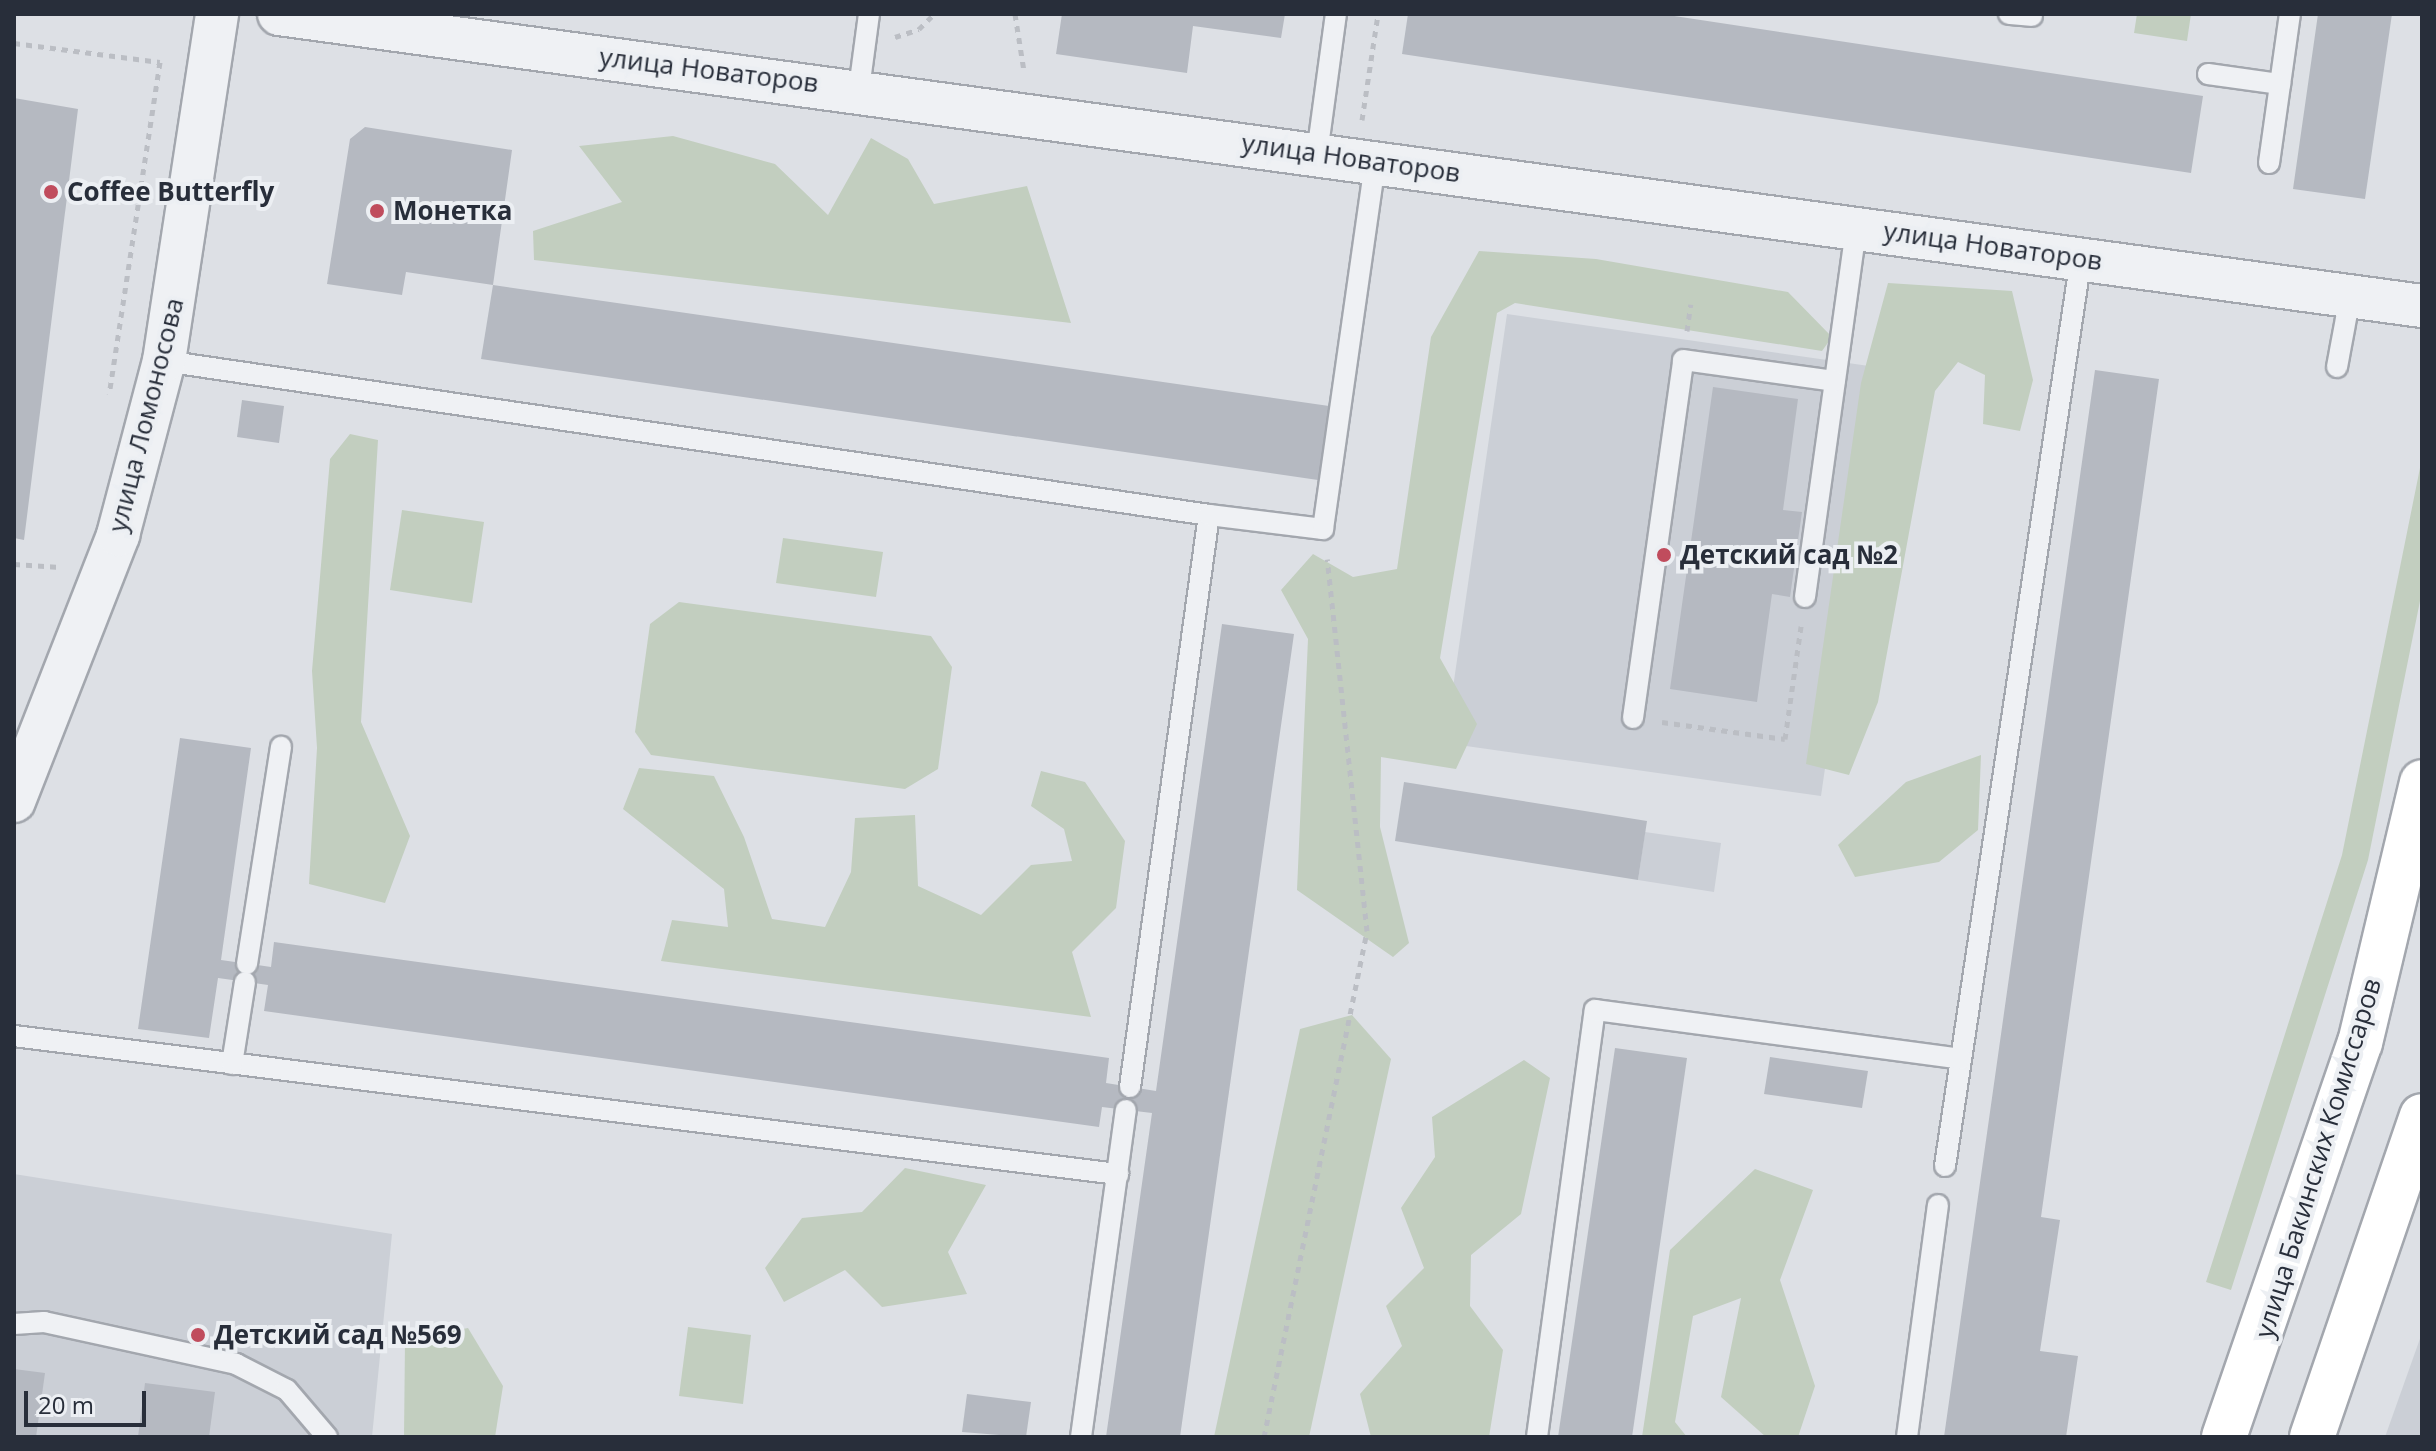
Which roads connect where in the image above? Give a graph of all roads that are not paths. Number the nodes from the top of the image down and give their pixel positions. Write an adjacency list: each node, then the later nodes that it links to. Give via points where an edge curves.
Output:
1 (217, 14): 18 (street, улица Ломоносова)
2 (279, 14): 10 (street, улица Новаторов)
3 (869, 14): 10 (lane)
4 (1336, 14): 11 (lane)
5 (2009, 14): 7 (lane)
6 (2290, 14): 9 (lane)
7 (2032, 16)
8 (2208, 74): 9 (lane)
9 (2280, 84): 13 (lane)
10 (859, 89): 11 (street, улица Новаторов)
11 (1317, 154): 12 (street, улица Новаторов)
12 (1375, 162): 14 (street, улица Новаторов); 21 (lane, via 1323,529)
13 (2269, 163)
14 (1856, 228): 15 (street, улица Новаторов); 20 (lane)
15 (2081, 258): 16 (street, улица Новаторов); 28 (lane)
16 (2350, 297): 17 (street, улица Новаторов); 19 (lane)
17 (2422, 306)
18 (164, 361): 21 (lane); 26 (street, улица Ломоносова, via 118,535)
19 (2337, 367)
20 (1835, 381): 22 (lane); 23 (lane, via 1683,360)
21 (1209, 515): 30 (lane)
22 (1805, 597)
23 (1633, 718)
24 (281, 747): 29 (lane)
25 (2422, 782): 41 (main road, улица Бакинских Комиссаров, via 2360,1043)
26 (16, 793)
27 (14, 1036): 29 (lane)
28 (1961, 1059): 33 (lane); 39 (lane, via 1595,1010)
29 (232, 1064): 34 (lane)
30 (1130, 1087)
31 (1126, 1110): 34 (lane)
32 (2422, 1116): 42 (main road)
33 (1945, 1166)
34 (1118, 1174): 38 (lane)
35 (1938, 1205): 40 (lane)
36 (14, 1324): 37 (lane, via 44,1322 236,1364 287,1390)
37 (327, 1437)
38 (1081, 1437)
39 (1537, 1437)
40 (1907, 1437)
41 (2224, 1437)
42 (2312, 1437)

